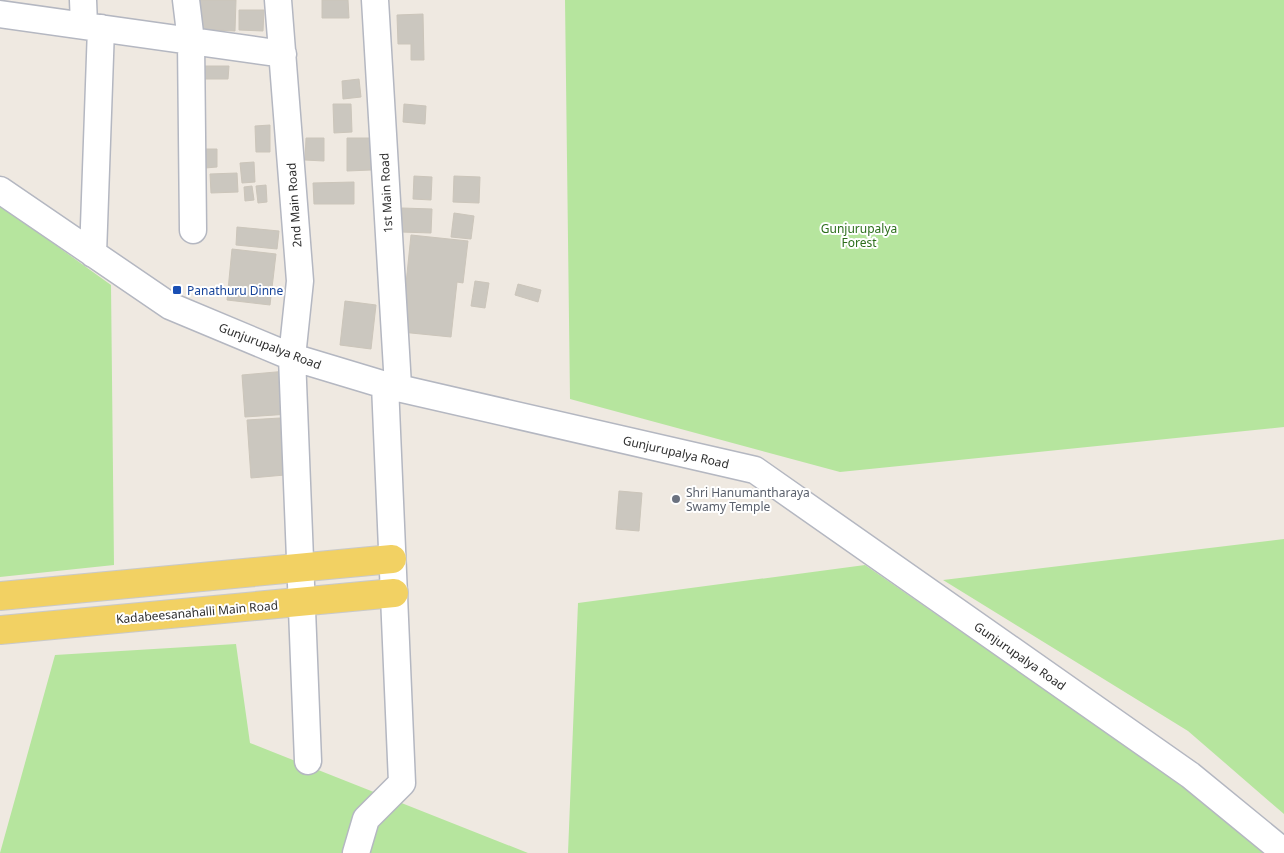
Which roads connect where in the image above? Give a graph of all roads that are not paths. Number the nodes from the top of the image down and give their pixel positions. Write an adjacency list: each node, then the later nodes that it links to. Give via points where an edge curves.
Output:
1 (186, 0): 6 (street)
2 (278, 0): 7 (street, 2nd Main Road)
3 (375, 0): 12 (street, 1st Main Road)
4 (0, 14): 5 (street)
5 (89, 18): 6 (street); 10 (street)
6 (191, 41): 7 (street); 9 (street)
7 (283, 54): 11 (street, 2nd Main Road, via 300,281)
8 (0, 190): 10 (street, Gunjurupalya Road)
9 (193, 230)
10 (93, 254): 11 (street, Gunjurupalya Road, via 170,306)
11 (292, 357): 12 (street, Gunjurupalya Road); 14 (street, 2nd Main Road)
12 (391, 385): 13 (street, 1st Main Road); 20 (street, Gunjurupalya Road, via 755,470 1190,775)
13 (392, 559): 14 (main road); 15 (street, 1st Main Road)
14 (300, 568): 16 (main road); 17 (street, 2nd Main Road)
15 (394, 593): 17 (main road, Kadabeesanahalli Main Road); 21 (street, 1st Main Road, via 402,783 366,819)
16 (0, 596)
17 (302, 603): 18 (main road, Kadabeesanahalli Main Road); 19 (street, 2nd Main Road)
18 (0, 630)
19 (308, 761)
20 (1284, 852)
21 (356, 853)

